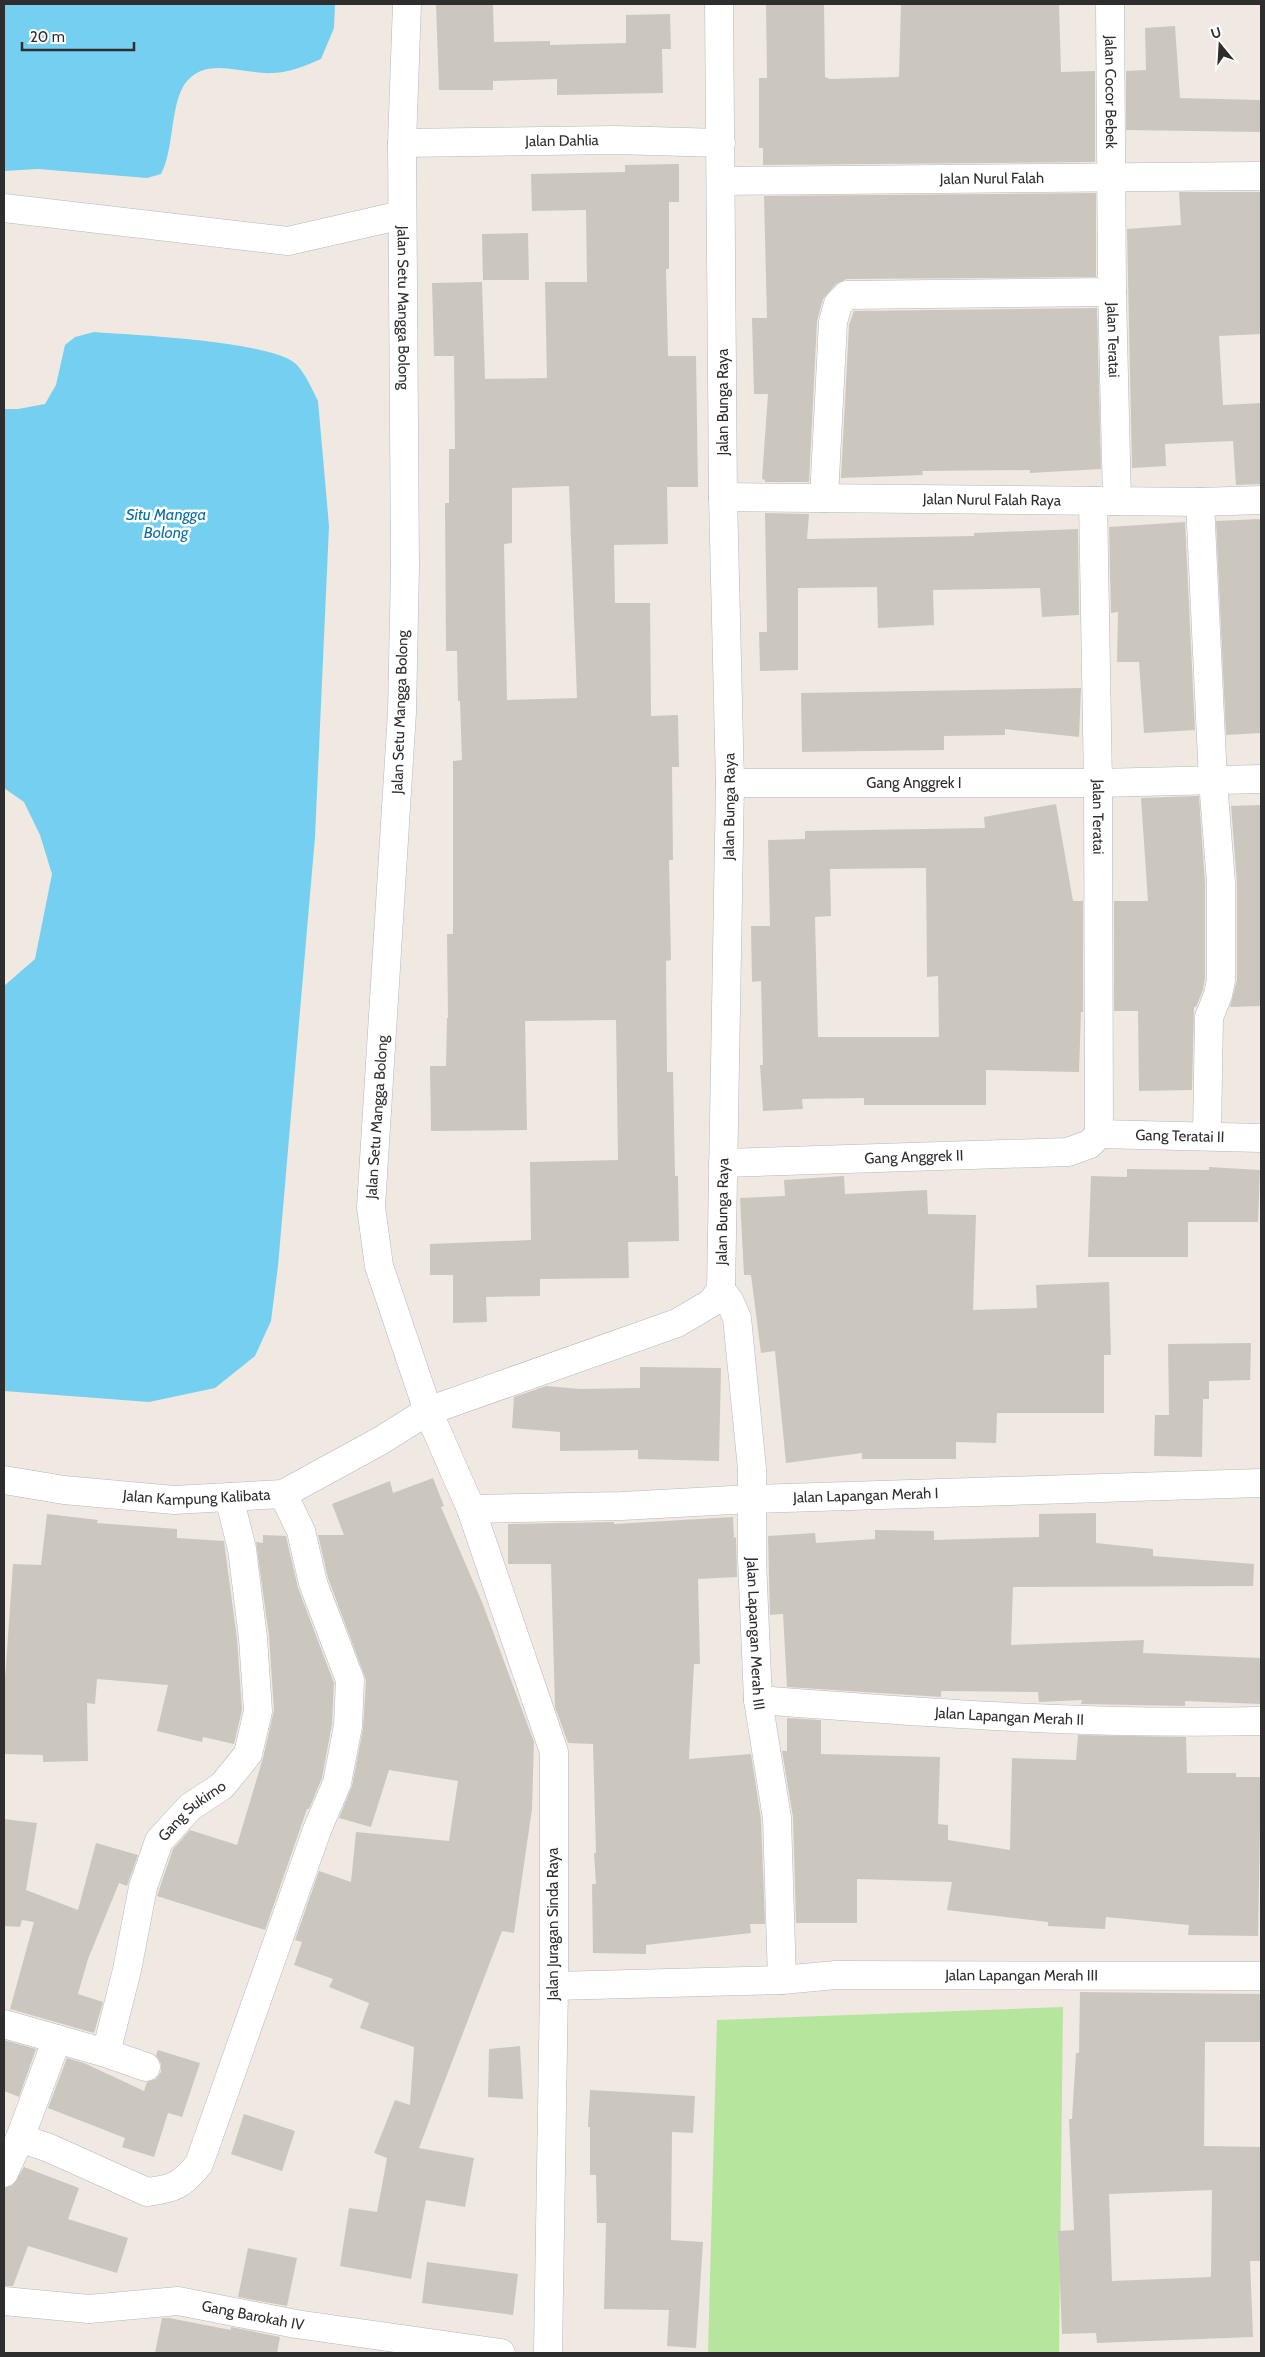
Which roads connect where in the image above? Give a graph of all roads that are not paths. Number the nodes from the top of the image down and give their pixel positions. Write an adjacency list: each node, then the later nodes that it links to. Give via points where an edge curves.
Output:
1 (407, 4): 4 (street, Jalan Setu Mangga Bolong)
2 (719, 4): 5 (street, Jalan Bunga Raya)
3 (1110, 4): 7 (street, Jalan Cocor Bebek)
4 (402, 143): 5 (street, Jalan Dahlia, via 615,140); 10 (street, Jalan Setu Mangga Bolong)
5 (721, 143): 8 (street, Jalan Bunga Raya)
6 (1261, 176): 7 (street, Jalan Nurul Falah)
7 (1112, 179): 8 (street, Jalan Nurul Falah); 11 (street, Jalan Teratai)
8 (722, 182): 12 (street, Jalan Bunga Raya)
9 (4, 208): 10 (street, via 288,241)
10 (402, 215): 26 (street, Jalan Setu Mangga Bolong, via 405,566 402,712 371,1207 379,1266)
11 (1112, 292): 13 (street, via 847,295 838,304 833,322); 15 (street, Jalan Teratai)
12 (723, 497): 13 (street, Jalan Nurul Falah Raya); 19 (street, Jalan Bunga Raya)
13 (824, 498): 15 (street, Jalan Nurul Falah Raya)
14 (1261, 500): 16 (street, Jalan Nurul Falah Raya)
15 (1105, 501): 16 (street, Jalan Nurul Falah Raya); 20 (street, Jalan Teratai)
16 (1200, 502): 18 (street)
17 (1261, 779): 18 (street, Gang Anggrek I)
18 (1213, 781): 20 (street, Gang Anggrek I); 22 (street, via 1221,883 1221,980 1209,1016)
19 (730, 783): 20 (street, Gang Anggrek I); 24 (street, Jalan Bunga Raya)
20 (1098, 783): 21 (street, Jalan Teratai)
21 (1100, 1134): 22 (street, Gang Teratai II); 24 (street, Gang Anggrek II, via 1090,1144 1068,1152)
22 (1207, 1136): 23 (street, Gang Teratai II)
23 (1261, 1138)
24 (723, 1163): 25 (street, Jalan Bunga Raya)
25 (721, 1290): 26 (street, via 711,1303 677,1323); 31 (street, Jalan Lapangan Merah III, via 737,1318 752,1469)
26 (428, 1412): 29 (street, Jalan Kampung Kalibata); 32 (street, Jalan Setu Mangga Bolong)
27 (4, 1480): 30 (street, Jalan Kampung Kalibata, via 64,1490 174,1500)
28 (1261, 1483): 31 (street, Jalan Lapangan Merah I)
29 (283, 1494): 30 (street, Jalan Kampung Kalibata); 42 (street, via 302,1531 313,1583 350,1680 348,1726 337,1783 317,1830 199,2164 186,2181 164,2190 147,2192)
30 (230, 1498): 40 (street, Gang Sukirno, via 242,1549 258,1711 248,1754 222,1786 190,1807 159,1841 143,1887)
31 (751, 1499): 32 (street, Jalan Lapangan Merah I); 33 (street, Jalan Lapangan Merah III)
32 (471, 1509): 37 (street, Jalan Juragan Sinda Raya, via 554,1752)
33 (758, 1700): 34 (street, Jalan Lapangan Merah II, via 935,1714 1175,1723); 36 (street, Jalan Lapangan Merah III, via 778,1818)
34 (1261, 1721)
35 (1261, 1976): 36 (street, Jalan Lapangan Merah III, via 836,1975)
36 (782, 1980): 37 (street, Jalan Lapangan Merah III)
37 (554, 1986): 46 (street, Jalan Juragan Sinda Raya)
38 (4, 2024): 39 (street)
39 (57, 2039): 40 (street); 42 (street)
40 (106, 2053): 41 (street)
41 (146, 2067)
42 (20, 2138): 43 (street)
43 (4, 2173)
44 (4, 2301): 45 (street, Gang Barokah IV, via 89,2309 178,2301 296,2324)
45 (501, 2353)
46 (548, 2353)

